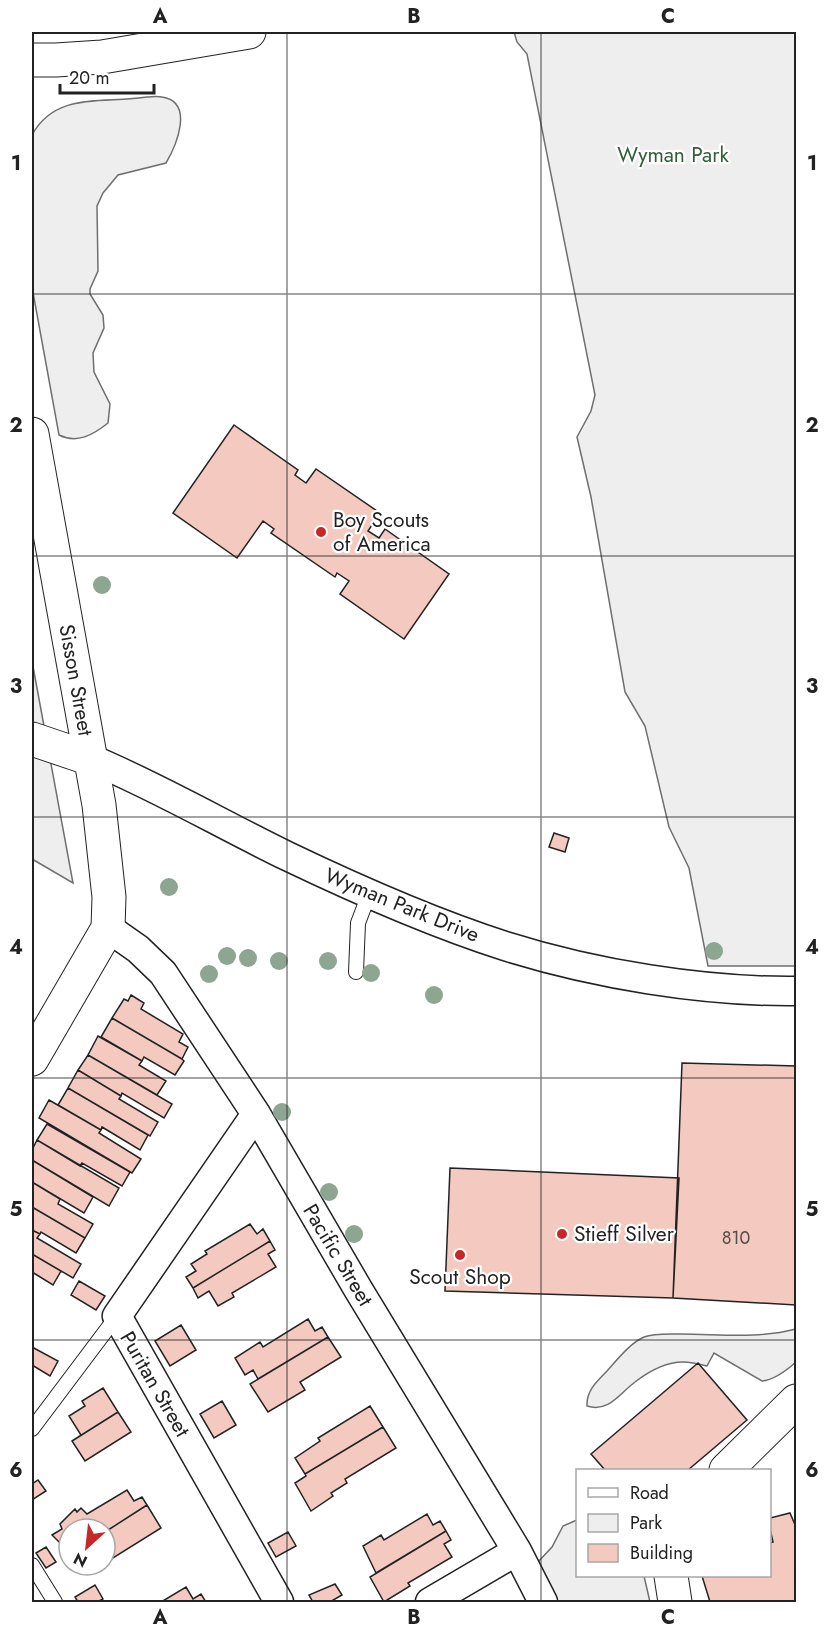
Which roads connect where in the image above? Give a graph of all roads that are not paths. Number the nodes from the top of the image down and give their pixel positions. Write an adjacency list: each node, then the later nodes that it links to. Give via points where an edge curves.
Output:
1 (249, 32): 2 (street, via 102,57)
2 (32, 60)
3 (32, 434): 5 (street, Sisson Street)
4 (32, 739): 5 (street, Wyman Park Drive)
5 (91, 759): 6 (street, Wyman Park Drive); 7 (street, Sisson Street, via 104,844)
6 (369, 894): 8 (lane, via 358,922); 9 (street, Wyman Park Drive, via 507,947 563,962 734,990)
7 (108, 928): 10 (street); 11 (street, Pacific Street, via 163,973)
8 (356, 972)
9 (796, 991)
10 (32, 1059)
11 (256, 1114): 12 (street, Puritan Street); 16 (street, Pacific Street)
12 (117, 1316): 14 (lane); 20 (street, Puritan Street)
13 (796, 1401): 15 (street)
14 (32, 1430)
15 (727, 1469)
16 (517, 1551): 21 (street); 22 (street, Pacific Street)
17 (32, 1565): 19 (lane)
18 (671, 1577): 23 (street)
19 (55, 1602)
20 (279, 1602)
21 (430, 1602)
22 (543, 1602)
23 (675, 1602)

